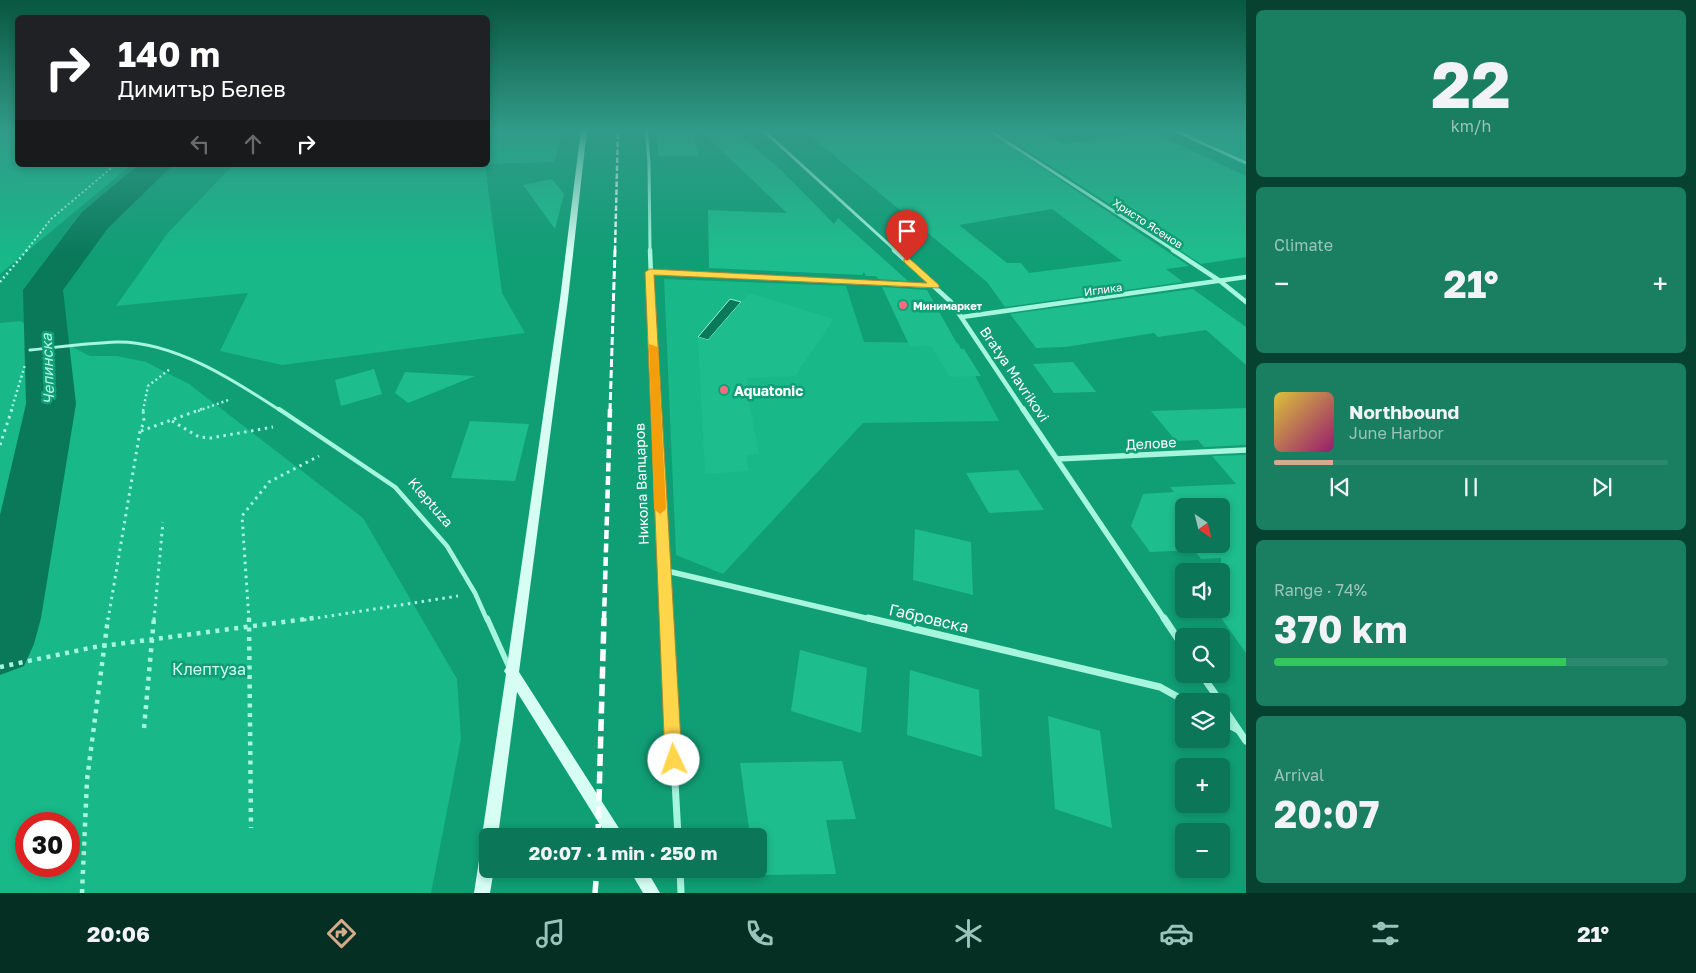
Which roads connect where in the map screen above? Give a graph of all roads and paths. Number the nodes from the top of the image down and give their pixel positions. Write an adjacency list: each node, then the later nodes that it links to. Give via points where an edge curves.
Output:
1 (109, 171): 9 (path, via 43,227 15,269)
2 (579, 171): 32 (street)
3 (649, 171): 6 (street, Никола Вапцаров)
4 (807, 171): 10 (street, Bratya Mavrikovi)
5 (1050, 171): 8 (street, Христо Ясенов)
6 (650, 272): 10 (street); 25 (street, Никола Вапцаров)
7 (1246, 277): 8 (street, Иглика)
8 (1220, 281): 11 (street, Христо Ясенов); 12 (street, Иглика)
9 (0, 282)
10 (936, 286): 12 (street, Bratya Mavrikovi)
11 (1246, 302)
12 (962, 317): 23 (street, Bratya Mavrikovi)
13 (30, 350): 14 (lane, Kleptuza, via 119,342 158,347)
14 (186, 357): 16 (lane, Kleptuza); 19 (path, via 148,386)
15 (18, 382): 20 (path, via 10,423)
16 (251, 391): 17 (path); 18 (lane, Kleptuza)
17 (172, 421): 18 (path, via 198,437 211,438); 19 (path)
18 (297, 423): 21 (lane, Kleptuza)
19 (140, 432): 30 (path)
20 (0, 445)
21 (336, 448): 26 (lane, Kleptuza, via 395,486 447,546); 27 (path, via 269,482 242,516)
22 (1246, 450): 23 (street, Делове)
23 (1057, 459): 28 (street, Bratya Mavrikovi)
24 (163, 522): 29 (path)
25 (663, 570): 33 (street, Габровска, via 1160,687); 42 (street, Никола Вапцаров)
26 (475, 593): 27 (path, via 400,607); 32 (lane, Kleptuza)
27 (249, 625): 29 (path); 39 (path)
28 (1175, 635)
29 (152, 639): 30 (path); 36 (path)
30 (105, 644): 31 (path); 46 (path, via 89,763)
31 (0, 666)
32 (512, 671): 40 (street); 41 (street, Kleptuza)
33 (1175, 695)
34 (1230, 716): 37 (street)
35 (1230, 726): 37 (street)
36 (144, 728)
37 (1240, 731): 38 (street)
38 (1246, 740)
39 (251, 828)
40 (491, 828)
41 (611, 828)
42 (678, 828)
43 (484, 878): 47 (street)
44 (643, 878): 48 (street)
45 (680, 878): 49 (street)
46 (82, 893)
47 (482, 893)
48 (652, 893)
49 (681, 893)

